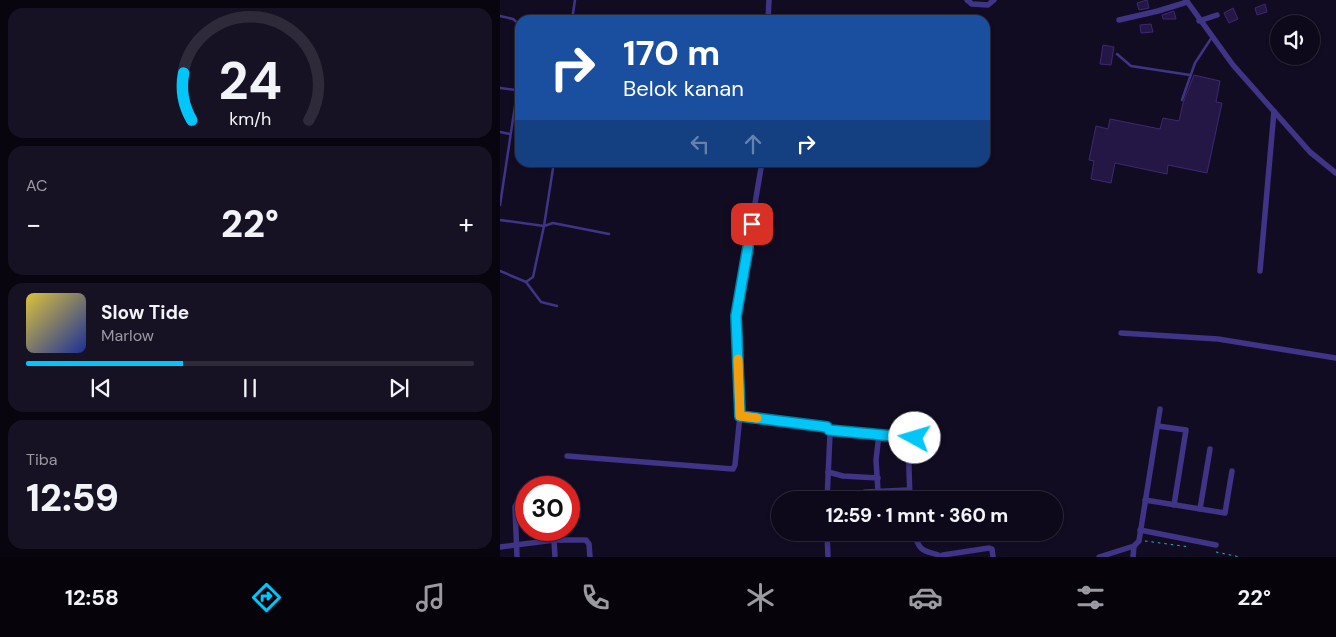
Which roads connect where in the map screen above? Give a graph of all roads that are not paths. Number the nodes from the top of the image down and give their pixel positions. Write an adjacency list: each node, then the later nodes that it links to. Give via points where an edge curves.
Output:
1 (575, 0): 6 (lane)
2 (769, 0): 7 (street)
3 (967, 0): 4 (street, via 972,4 988,5)
4 (994, 0)
5 (1186, 1): 10 (street); 12 (street)
6 (573, 15)
7 (768, 15)
8 (1216, 15): 12 (street)
9 (500, 16): 11 (lane)
10 (1119, 20)
11 (515, 21)
12 (1199, 21): 13 (street)
13 (1212, 38): 15 (lane); 20 (street)
14 (1116, 54): 15 (lane, via 1131,66)
15 (1190, 75): 19 (lane)
16 (500, 88): 17 (lane)
17 (515, 90)
18 (515, 97): 22 (lane)
19 (1182, 100)
20 (1274, 111): 25 (street, via 1317,158); 32 (street)
21 (500, 132): 22 (lane)
22 (510, 134): 26 (lane)
23 (553, 167): 29 (lane)
24 (761, 167): 38 (street, via 736,316)
25 (1336, 173)
26 (501, 195): 27 (lane)
27 (500, 205)
28 (500, 220): 29 (lane)
29 (544, 226): 30 (lane, via 553,223); 33 (lane, via 533,277)
30 (609, 234)
31 (500, 271): 33 (lane)
32 (1260, 271)
33 (526, 282): 34 (lane, via 541,302)
34 (556, 306)
35 (1121, 333): 36 (street, via 1218,340)
36 (1336, 358)
37 (1160, 409): 39 (street)
38 (740, 416): 40 (street, via 827,427); 45 (street, via 736,465 731,470)
39 (1158, 426): 52 (street); 53 (street, via 1186,430)
40 (829, 430): 41 (street); 47 (street)
41 (879, 434): 42 (street); 48 (street)
42 (908, 437): 43 (street); 49 (street)
43 (915, 438)
44 (1210, 449): 54 (street)
45 (567, 456)
46 (1232, 471): 54 (street, via 1225,513)
47 (828, 472): 48 (street); 50 (street)
48 (878, 478): 51 (street)
49 (908, 490): 51 (street)
50 (827, 491)
51 (878, 491)
52 (1145, 500): 53 (street); 55 (street)
53 (1174, 504): 54 (street)
54 (1200, 509)
55 (1140, 530): 62 (street); 63 (street)
56 (580, 540): 69 (street, via 589,544)
57 (517, 541): 64 (street)
58 (550, 541): 64 (street)
59 (557, 541): 68 (street)
60 (827, 541): 70 (street)
61 (917, 541): 66 (street, via 926,556)
62 (1136, 543): 72 (street); 73 (street)
63 (1216, 545)
64 (517, 546): 65 (street); 67 (street)
65 (500, 547)
66 (943, 556): 71 (street, via 989,548)
67 (517, 557)
68 (555, 557)
69 (590, 557)
70 (828, 557)
71 (994, 557)
72 (1099, 557)
73 (1133, 557)

